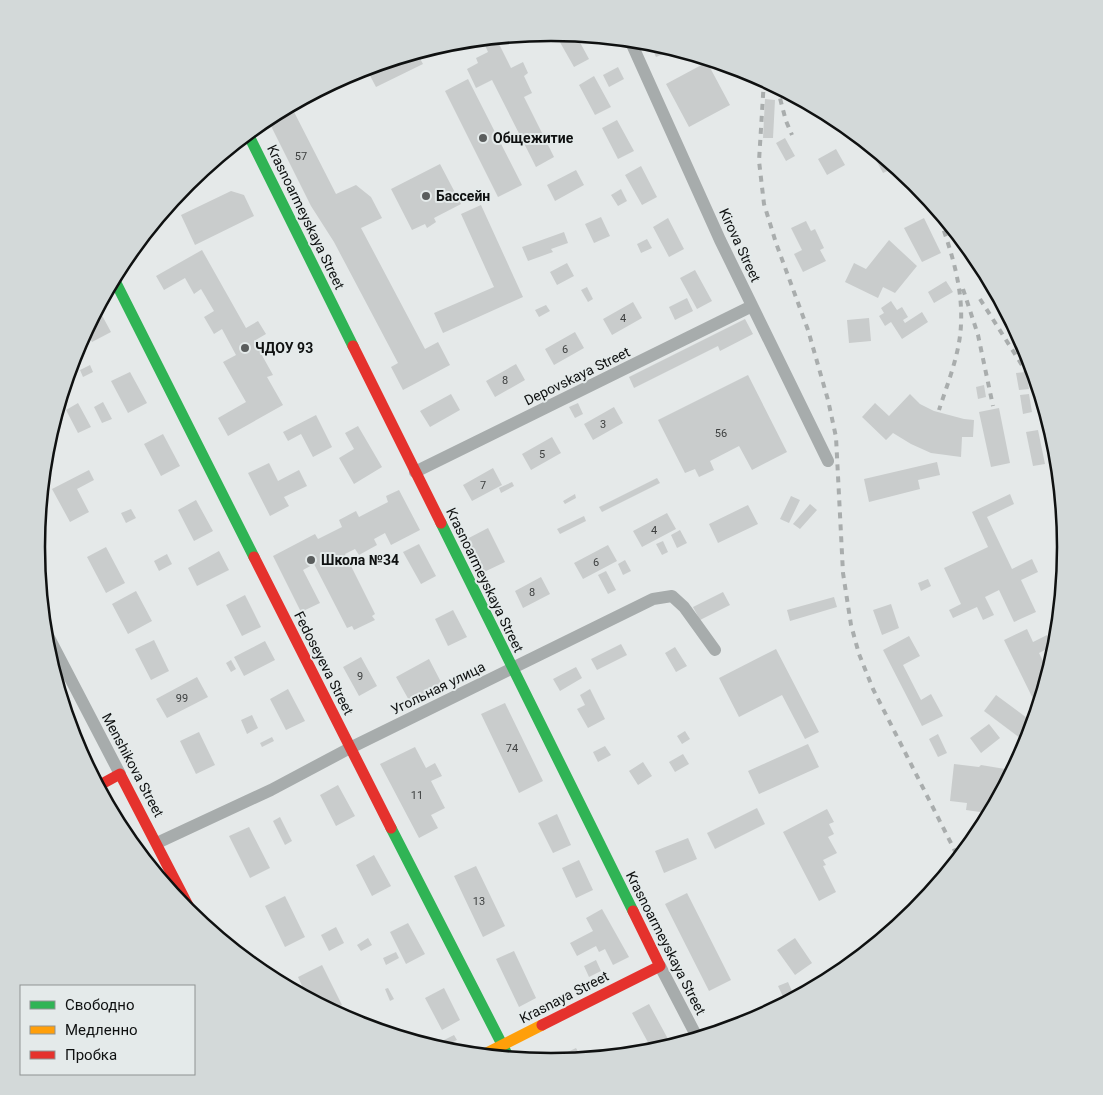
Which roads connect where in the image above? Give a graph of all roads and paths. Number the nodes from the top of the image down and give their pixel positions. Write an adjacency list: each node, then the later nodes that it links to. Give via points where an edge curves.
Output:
1 (634, 48): 4 (street, Kirova Street)
2 (251, 140): 6 (street, Krasnoarmeyskaya Street)
3 (118, 287): 10 (street, Fedoseyeva Street)
4 (752, 306): 5 (street, Kirova Street); 6 (street, Depovskaya Street)
5 (828, 461)
6 (415, 472): 9 (street, Krasnoarmeyskaya Street)
7 (715, 650): 9 (street, Угольная улица, via 684,607 672,596 652,599)
8 (56, 652): 11 (street, Menshikova Street)
9 (512, 669): 10 (street, Угольная улица); 15 (street, Krasnoarmeyskaya Street)
10 (350, 748): 13 (street, Угольная улица, via 271,790); 17 (street, Fedoseyeva Street)
11 (120, 774): 12 (street); 13 (street, Menshikova Street)
12 (103, 783)
13 (157, 843): 14 (street, Menshikova Street)
14 (181, 892)
15 (660, 966): 16 (street, Krasnoarmeyskaya Street); 17 (street, Krasnaya Street)
16 (695, 1033)
17 (502, 1045): 18 (street, Krasnaya Street); 19 (street, Fedoseyeva Street)
18 (493, 1050)
19 (505, 1051)

